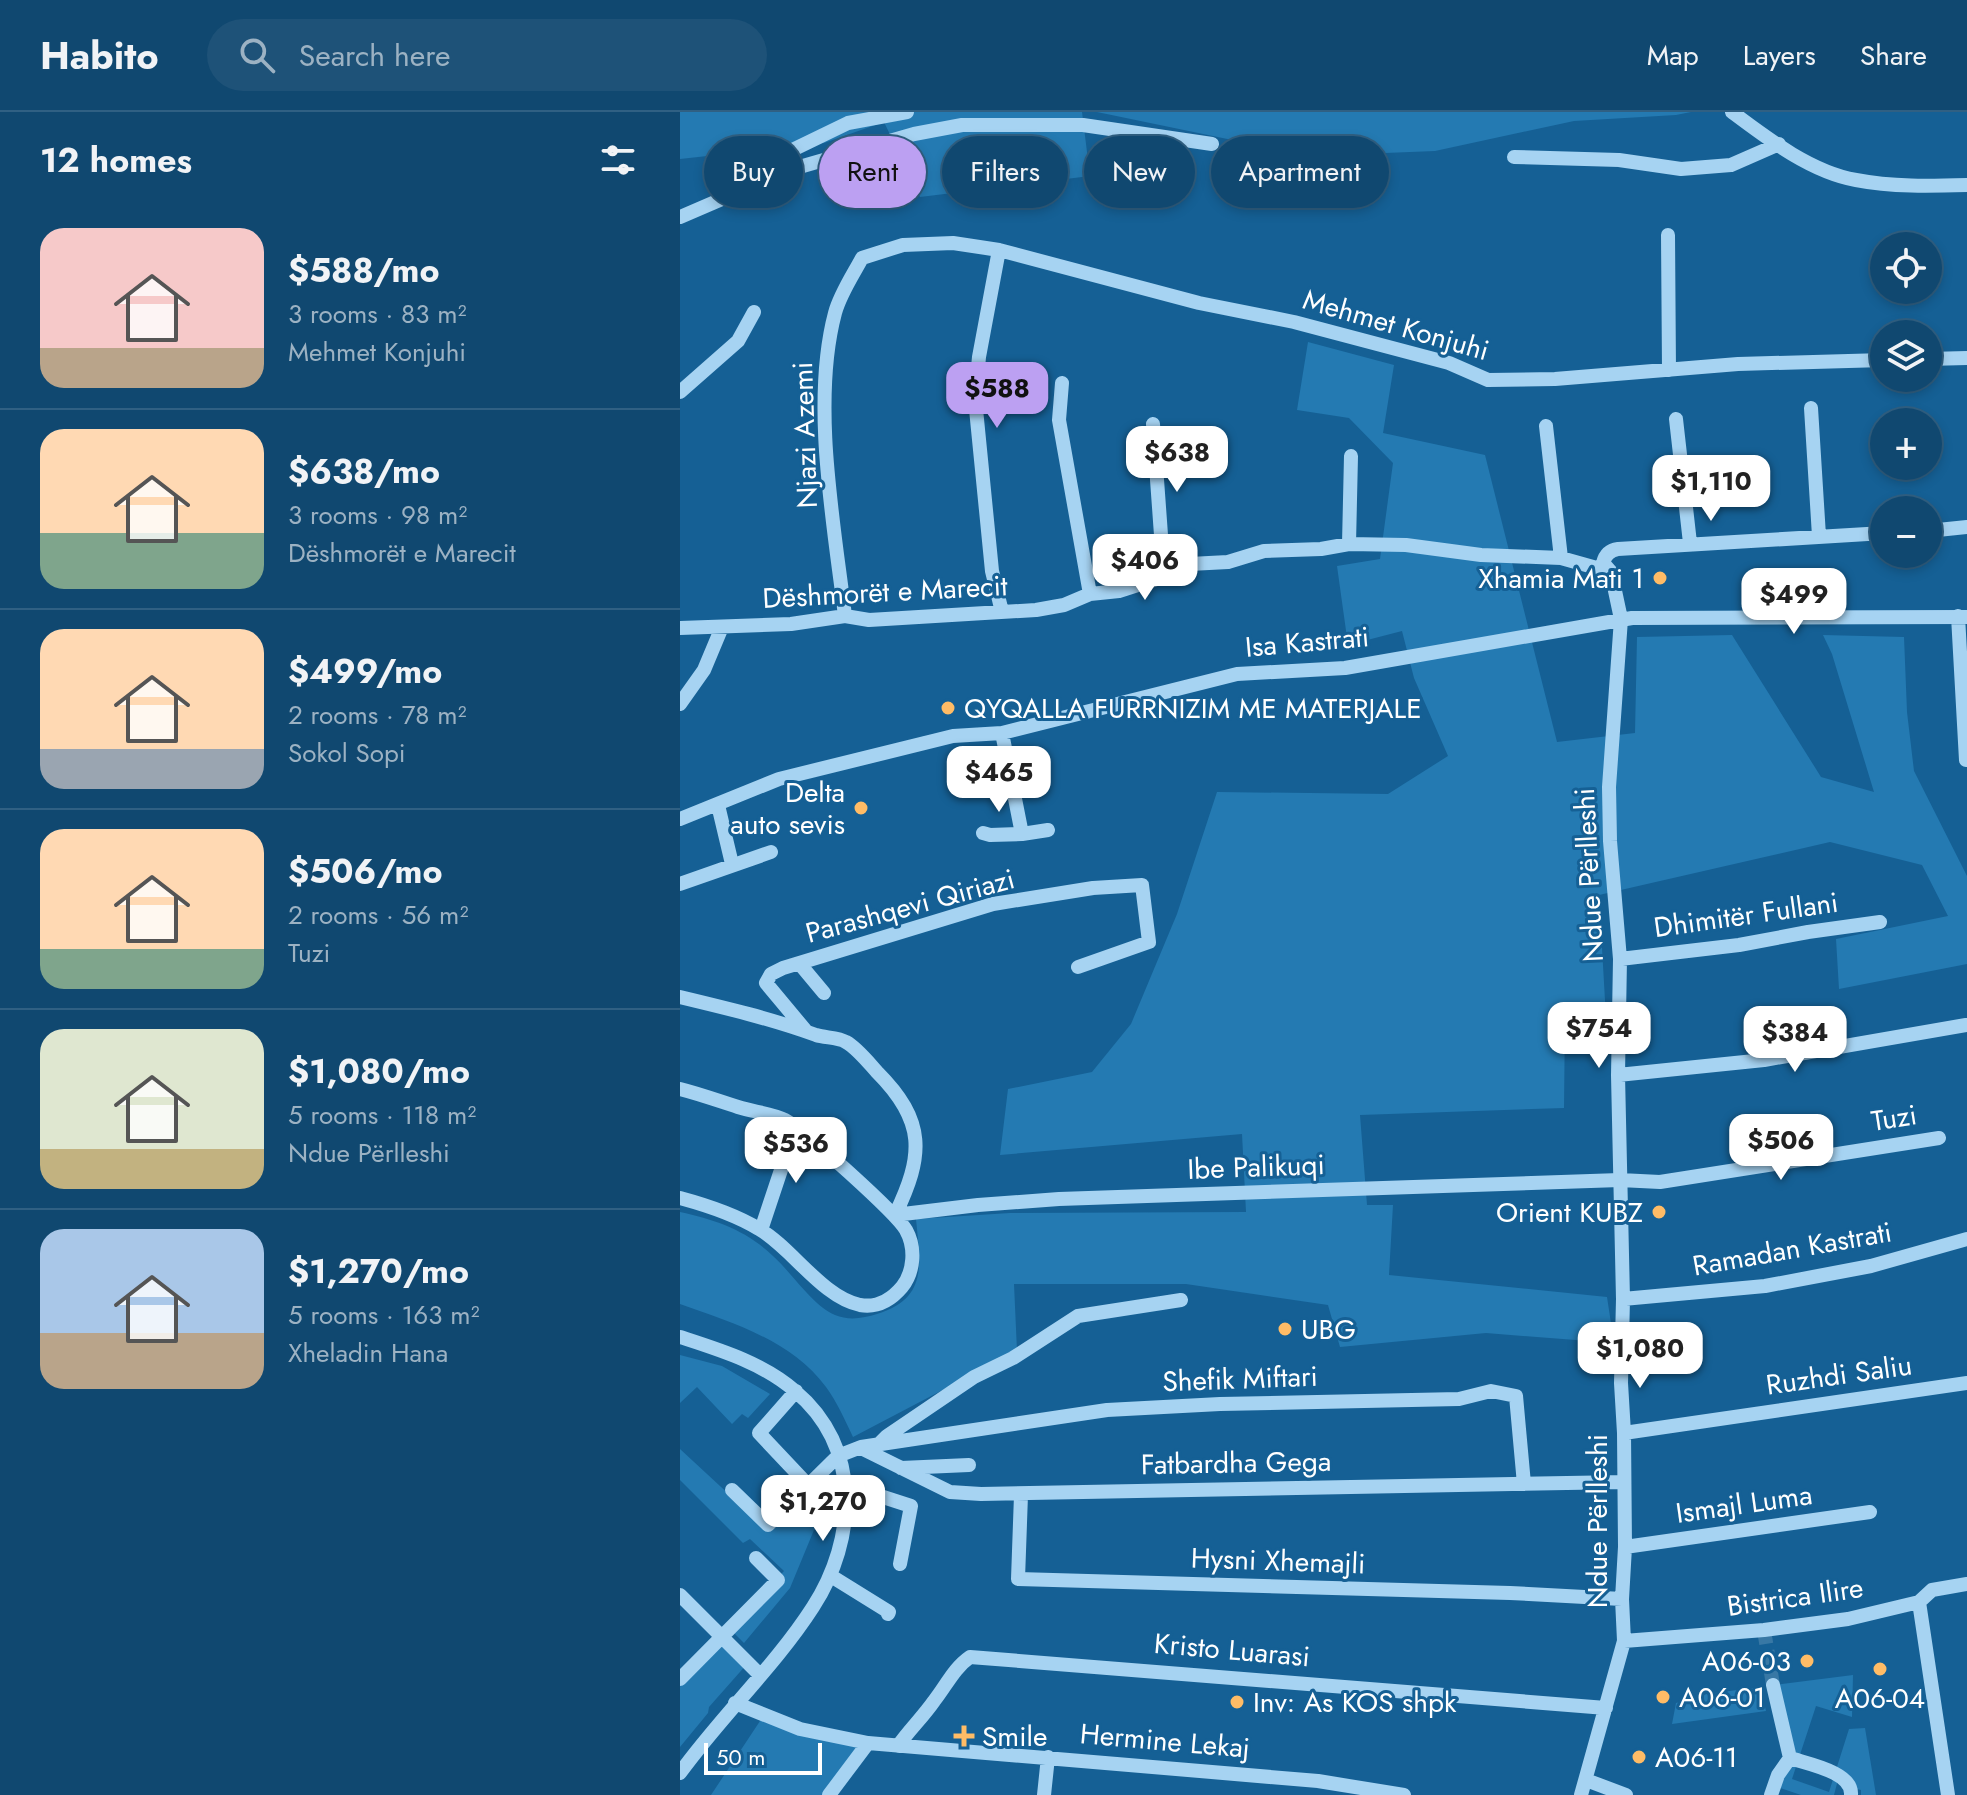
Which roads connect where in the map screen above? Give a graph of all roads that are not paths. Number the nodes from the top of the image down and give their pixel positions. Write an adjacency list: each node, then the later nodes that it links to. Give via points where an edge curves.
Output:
1 (907, 112): 5 (street, via 848,123)
2 (1732, 112): 4 (street)
3 (1211, 144): 7 (street, via 1083,125 962,125)
4 (1779, 144): 6 (street, via 1731,165 1681,169 1619,160); 8 (street, via 1854,180)
5 (803, 145)
6 (1514, 157)
7 (803, 168)
8 (1967, 185)
9 (704, 207): 10 (street)
10 (680, 217)
11 (1668, 235): 18 (street)
12 (999, 250): 13 (street, Mehmet Konjuhi, via 953,243 903,245); 18 (street, Mehmet Konjuhi, via 1449,363 1488,380); 36 (street, via 975,399 992,571)
13 (862, 258): 37 (street, Njazi Azemi, via 835,310 827,359 826,429)
14 (754, 312): 20 (street, via 738,341)
15 (1967, 358): 16 (street)
16 (1942, 359)
17 (1870, 360): 18 (street, Mehmet Konjuhi)
18 (1669, 370)
19 (1062, 383): 35 (street, via 1059,420)
20 (680, 392)
21 (1811, 408): 29 (street)
22 (1676, 419): 30 (street)
23 (1153, 424): 33 (street, via 1161,535)
24 (1546, 426): 32 (street)
25 (1351, 456): 31 (street)
26 (1967, 527): 27 (street)
27 (1942, 530)
28 (1870, 534): 29 (street)
29 (1819, 536): 30 (street)
30 (1690, 543): 34 (street, via 1612,550 1603,563)
31 (1349, 544): 32 (street, Dëshmorët e Marecit); 33 (street, Dëshmorët e Marecit, via 1264,551 1228,562 1190,564)
32 (1561, 558): 34 (street, Dëshmorët e Marecit)
33 (1178, 572): 35 (street, Dëshmorët e Marecit, via 1119,591)
34 (1611, 572): 39 (street)
35 (1090, 594): 36 (street, Dëshmorët e Marecit, via 1064,605)
36 (1002, 612): 37 (street, Dëshmorët e Marecit, via 869,620)
37 (845, 616): 40 (street, Dëshmorët e Marecit)
38 (1963, 617): 39 (street, Isa Kastrati); 44 (street)
39 (1621, 619): 43 (street, Isa Kastrati, via 1345,668 1237,674); 54 (street, Ndue Përlleshi, via 1609,787)
40 (722, 627): 41 (street, Dëshmorët e Marecit); 42 (street, via 704,670)
41 (680, 628)
42 (680, 704)
43 (1002, 733): 45 (street, Isa Kastrati, via 953,736 779,779); 49 (street)
44 (1966, 760)
45 (718, 805): 46 (street, Isa Kastrati); 51 (street)
46 (680, 819)
47 (1048, 830): 49 (street)
48 (983, 833): 49 (street)
49 (1022, 834)
50 (771, 852): 51 (street)
51 (732, 864): 52 (street)
52 (680, 884)
53 (1880, 922): 54 (street, Dhimitër Fullani)
54 (1620, 959): 61 (street, Ndue Përlleshi)
55 (799, 963): 56 (street, Parashqevi Qiriazi, via 993,904 1142,885 1149,942); 57 (street, Parashqevi Qiriazi); 60 (street, Parashqevi Qiriazi, via 771,974 766,983)
56 (1078, 967)
57 (824, 993)
58 (680, 997): 60 (street)
59 (1966, 1025): 61 (street, via 1764,1060)
60 (806, 1031): 67 (street, via 846,1042 895,1091 912,1118 914,1166)
61 (1618, 1075): 65 (street, Ndue Përlleshi)
62 (680, 1089): 63 (street, via 785,1120)
63 (795, 1128): 67 (street); 68 (street)
64 (1939, 1138): 65 (street, Tuzi, via 1660,1182)
65 (1620, 1180): 67 (street, Ibe Palikuqi, via 1059,1199); 70 (street, Ndue Përlleshi)
66 (680, 1198): 68 (street)
67 (895, 1215): 68 (street, via 911,1244 911,1271 895,1296 882,1304 842,1300)
68 (761, 1230)
69 (1967, 1239): 70 (street, Ramadan Kastrati, via 1871,1266 1765,1286)
70 (1623, 1299): 75 (street, Ndue Përlleshi)
71 (1181, 1300): 76 (street, via 1078,1316 974,1377)
72 (680, 1337): 74 (street, via 768,1371)
73 (1967, 1383): 75 (street, Ruzhdi Saliu)
74 (796, 1391): 78 (street, via 830,1434); 83 (street, via 759,1433)
75 (1624, 1433): 81 (street, Ndue Përlleshi)
76 (879, 1445): 77 (street, Shefik Miftari); 82 (street, Shefik Miftari, via 1107,1410 1459,1399 1491,1391 1516,1396)
77 (861, 1447): 78 (street, Shefik Miftari); 80 (street, Fatbardha Gega)
78 (838, 1456): 83 (street); 84 (street)
79 (969, 1465): 80 (street)
80 (900, 1469): 86 (street, Fatbardha Gega, via 950,1492)
81 (1624, 1482): 82 (street, Fatbardha Gega); 88 (street, Ndue Përlleshi)
82 (1524, 1484): 86 (street, Fatbardha Gega)
83 (808, 1485): 85 (street, via 768,1525)
84 (846, 1485): 90 (street, via 911,1506); 91 (street, via 843,1543)
85 (732, 1490)
86 (1021, 1495): 94 (street, Hysni Xhemajli, via 1018,1579)
87 (1870, 1512): 88 (street, Ismajl Luma)
88 (1625, 1547): 94 (street, Ndue Përlleshi)
89 (756, 1558): 97 (street, via 778,1580)
90 (900, 1564)
91 (831, 1576): 96 (street); 99 (street, via 790,1641)
92 (1967, 1584): 95 (street, Bistrica Ilire, via 1932,1590)
93 (680, 1595): 97 (street)
94 (1622, 1599): 98 (street, Ndue Përlleshi)
95 (1919, 1602): 98 (street, Bistrica Ilire, via 1848,1619); 116 (street)
96 (888, 1614)
97 (722, 1637): 99 (street); 100 (street)
98 (1624, 1641): 103 (street, Ndue Përlleshi)
99 (760, 1675): 102 (street)
100 (680, 1679)
101 (1773, 1685): 107 (street)
102 (735, 1703): 104 (street, Hermine Lekaj, via 800,1729); 108 (street)
103 (1606, 1708): 105 (street, Kristo Luarasi, via 970,1657); 109 (street, Ndue Përlleshi)
104 (868, 1743): 105 (street, Hermine Lekaj); 110 (street)
105 (898, 1746): 106 (street, Hermine Lekaj)
106 (1048, 1757): 111 (street); 112 (street, Hermine Lekaj, via 1318,1781)
107 (1790, 1758): 114 (street); 115 (street, via 1844,1776)
108 (680, 1773)
109 (1584, 1788): 113 (street)
110 (829, 1795)
111 (1044, 1795)
112 (1404, 1795)
113 (1626, 1795)
114 (1771, 1795)
115 (1851, 1795)
116 (1948, 1795)

